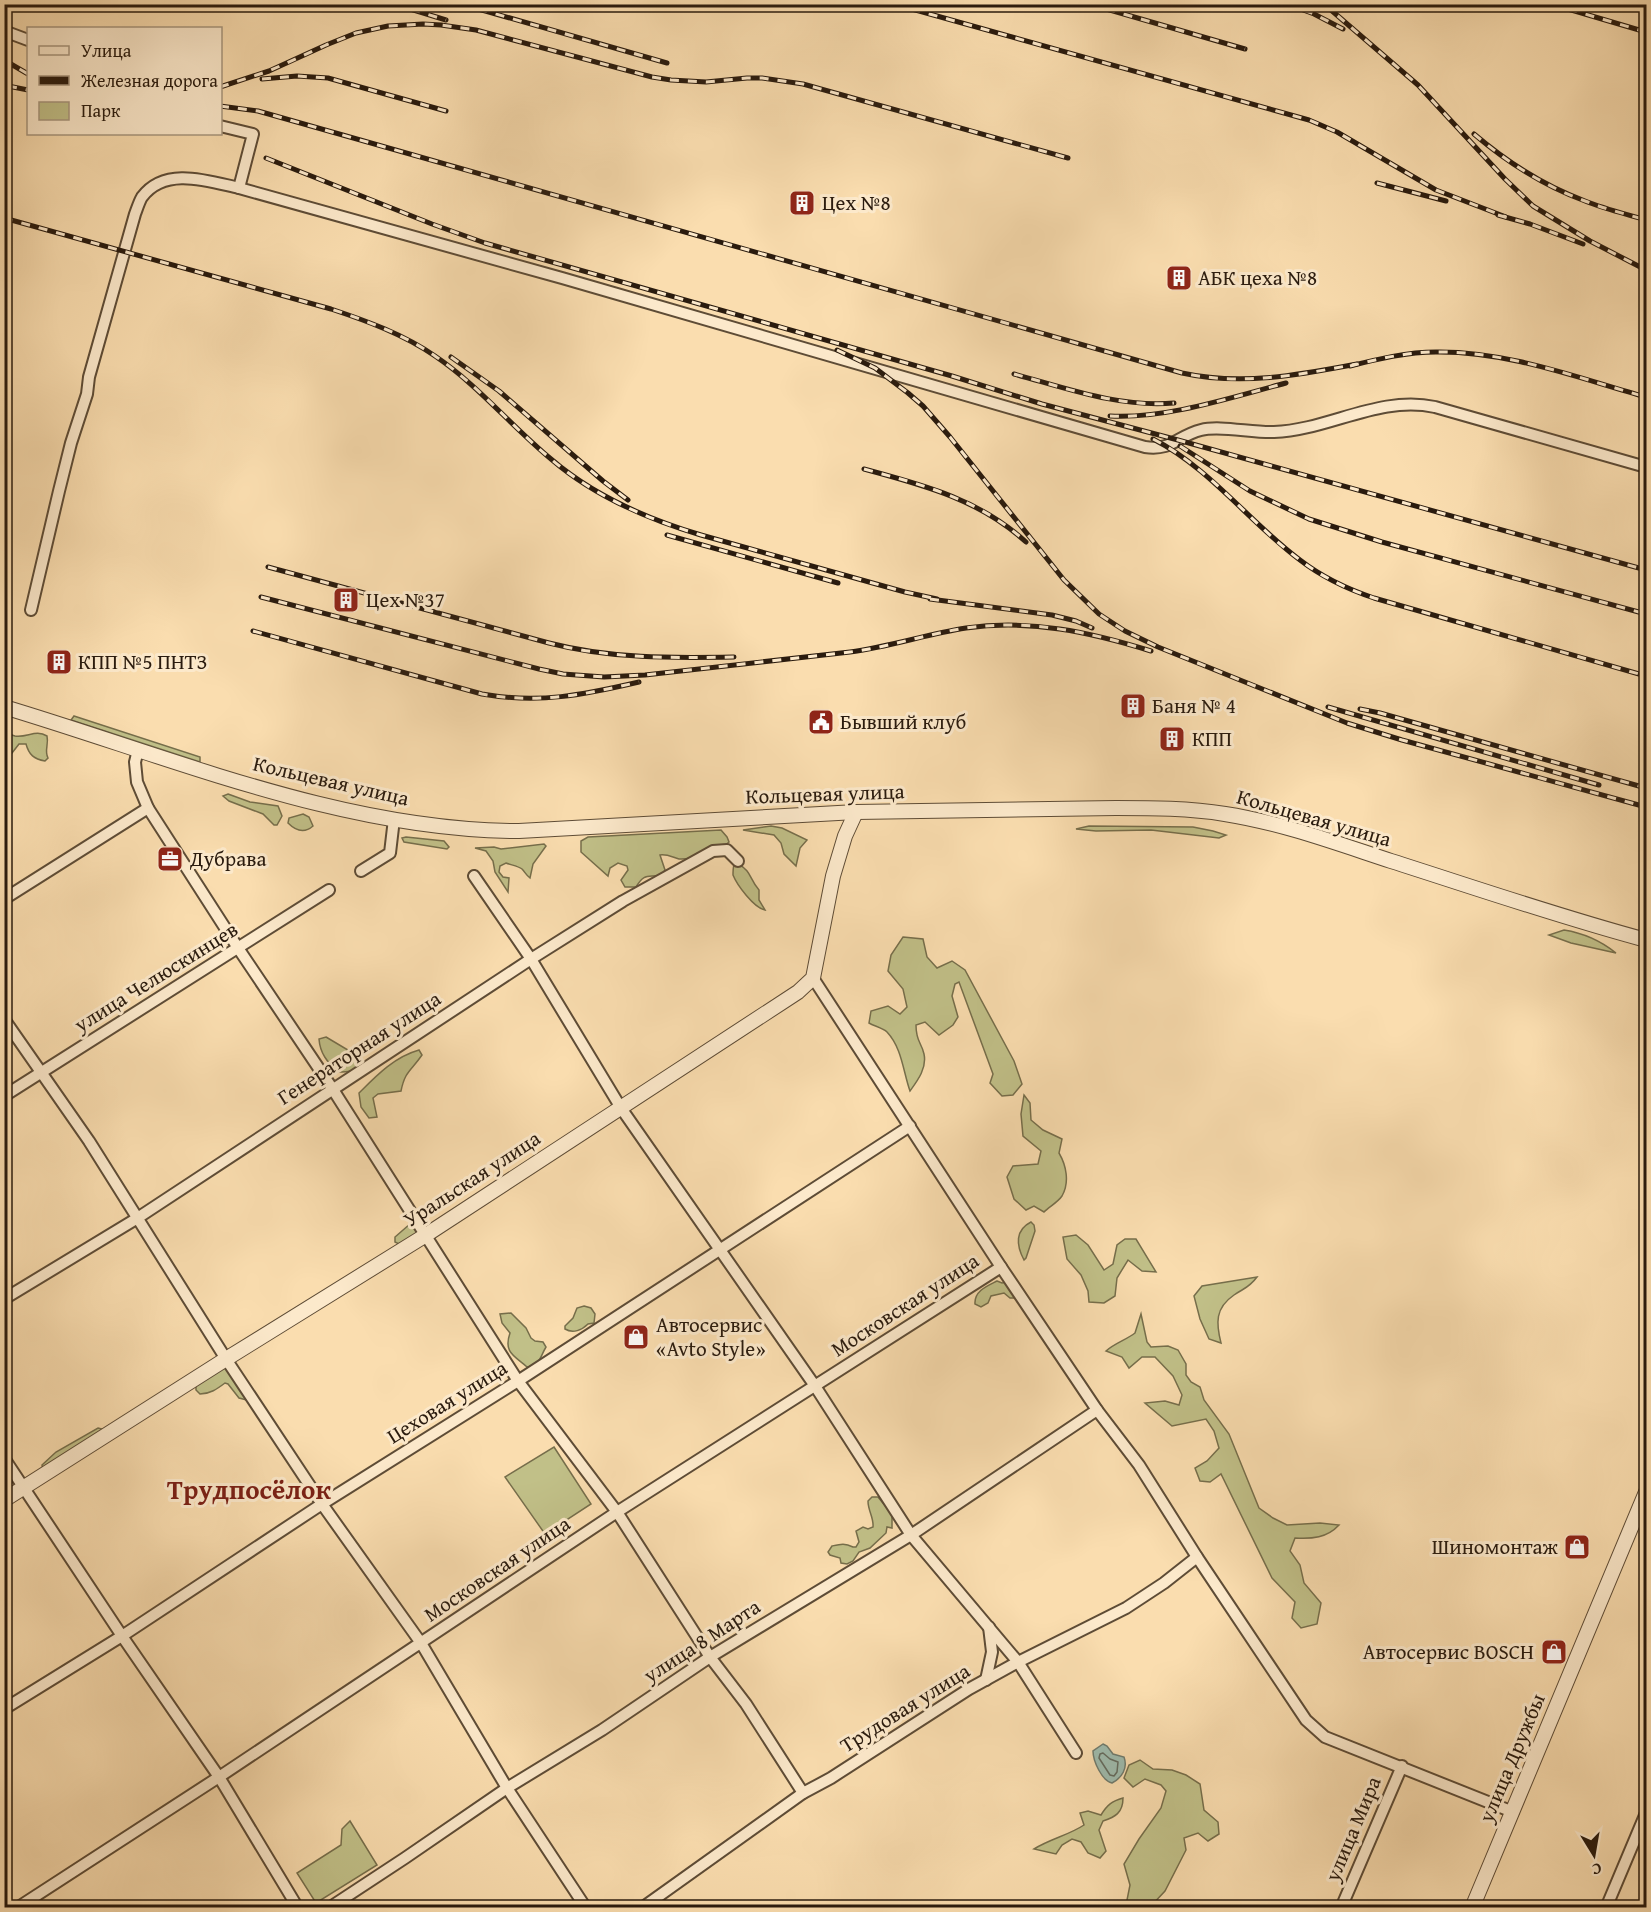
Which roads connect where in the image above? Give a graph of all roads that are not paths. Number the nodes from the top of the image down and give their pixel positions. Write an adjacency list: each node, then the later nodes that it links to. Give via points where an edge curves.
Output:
1 (4, 31): 2 (street)
2 (27, 40)
3 (222, 126): 4 (street, via 252,134)
4 (239, 188): 5 (street, via 1145,447 1167,446 1212,428 1292,430 1407,403 1435,406); 6 (street, via 174,178 151,188 141,198 71,443)
5 (1647, 467)
6 (31, 610)
7 (4, 707): 8 (street, Кольцевая улица)
8 (138, 750): 9 (street, via 137,782); 11 (street, Кольцевая улица, via 340,810)
9 (148, 808): 16 (street); 18 (street)
10 (856, 813): 11 (street, Кольцевая улица, via 519,831 483,831); 17 (street, Кольцевая улица, via 1156,808 1224,813 1303,833); 20 (street, via 833,876)
11 (394, 819): 13 (street, via 390,853)
12 (738, 861): 19 (street, Генераторная улица, via 727,850 713,851)
13 (361, 871)
14 (474, 876): 19 (street)
15 (329, 890): 18 (street, улица Челюскинцев)
16 (4, 899)
17 (1647, 940)
18 (238, 948): 22 (street, улица Челюскинцев); 23 (street)
19 (531, 959): 23 (street, Генераторная улица); 25 (street)
20 (813, 978): 25 (street, Уральская улица, via 798,992); 26 (street)
21 (4, 1019): 22 (street)
22 (41, 1073): 24 (street, улица Челюскинцев); 27 (street, via 89,1141)
23 (332, 1088): 27 (street, Генераторная улица); 28 (street)
24 (4, 1096)
25 (621, 1108): 28 (street, Уральская улица); 29 (street)
26 (910, 1126): 29 (street, Цеховая улица); 30 (street)
27 (136, 1219): 31 (street, Генераторная улица); 32 (street)
28 (426, 1235): 32 (street, Уральская улица); 33 (street)
29 (718, 1250): 33 (street, Цеховая улица); 34 (street)
30 (1001, 1267): 34 (street, Московская улица); 35 (street)
31 (4, 1299)
32 (226, 1359): 37 (street, Уральская улица); 40 (street)
33 (518, 1381): 40 (street, Цеховая улица); 42 (street)
34 (815, 1386): 42 (street, Московская улица); 43 (street)
35 (1097, 1410): 43 (street, улица 8 Марта); 44 (street, via 1140,1465)
36 (4, 1458): 37 (street)
37 (24, 1488): 39 (street, Уральская улица); 46 (street)
38 (1647, 1492): 41 (street, улица Дружбы)
39 (4, 1500)
40 (322, 1504): 46 (street, Цеховая улица); 47 (street)
41 (1643, 1507): 57 (street, улица Дружбы)
42 (617, 1512): 47 (street, Московская улица); 48 (street)
43 (912, 1534): 45 (street); 48 (street, улица 8 Марта)
44 (1197, 1557): 49 (street, Трудовая улица, via 1126,1608); 53 (street, via 1306,1720 1325,1737)
45 (989, 1627): 49 (street); 50 (street, via 992,1652)
46 (122, 1636): 51 (street, Цеховая улица); 54 (street)
47 (421, 1643): 54 (street, Московская улица); 55 (street)
48 (710, 1657): 55 (street, улица 8 Марта); 56 (street, via 746,1704)
49 (1018, 1662): 50 (street, Трудовая улица); 52 (street)
50 (986, 1680): 56 (street, Трудовая улица)
51 (4, 1709)
52 (1076, 1753)
53 (1402, 1766): 57 (street); 64 (street, улица Мира)
54 (219, 1777): 59 (street, Московская улица); 60 (street)
55 (507, 1788): 61 (street, улица 8 Марта); 62 (street)
56 (803, 1793): 63 (street, Трудовая улица)
57 (1513, 1812): 65 (street, улица Дружбы)
58 (1647, 1813): 66 (street)
59 (17, 1908)
60 (298, 1908)
61 (329, 1908)
62 (586, 1908)
63 (642, 1908)
64 (1341, 1908)
65 (1472, 1908)
66 (1606, 1908)

